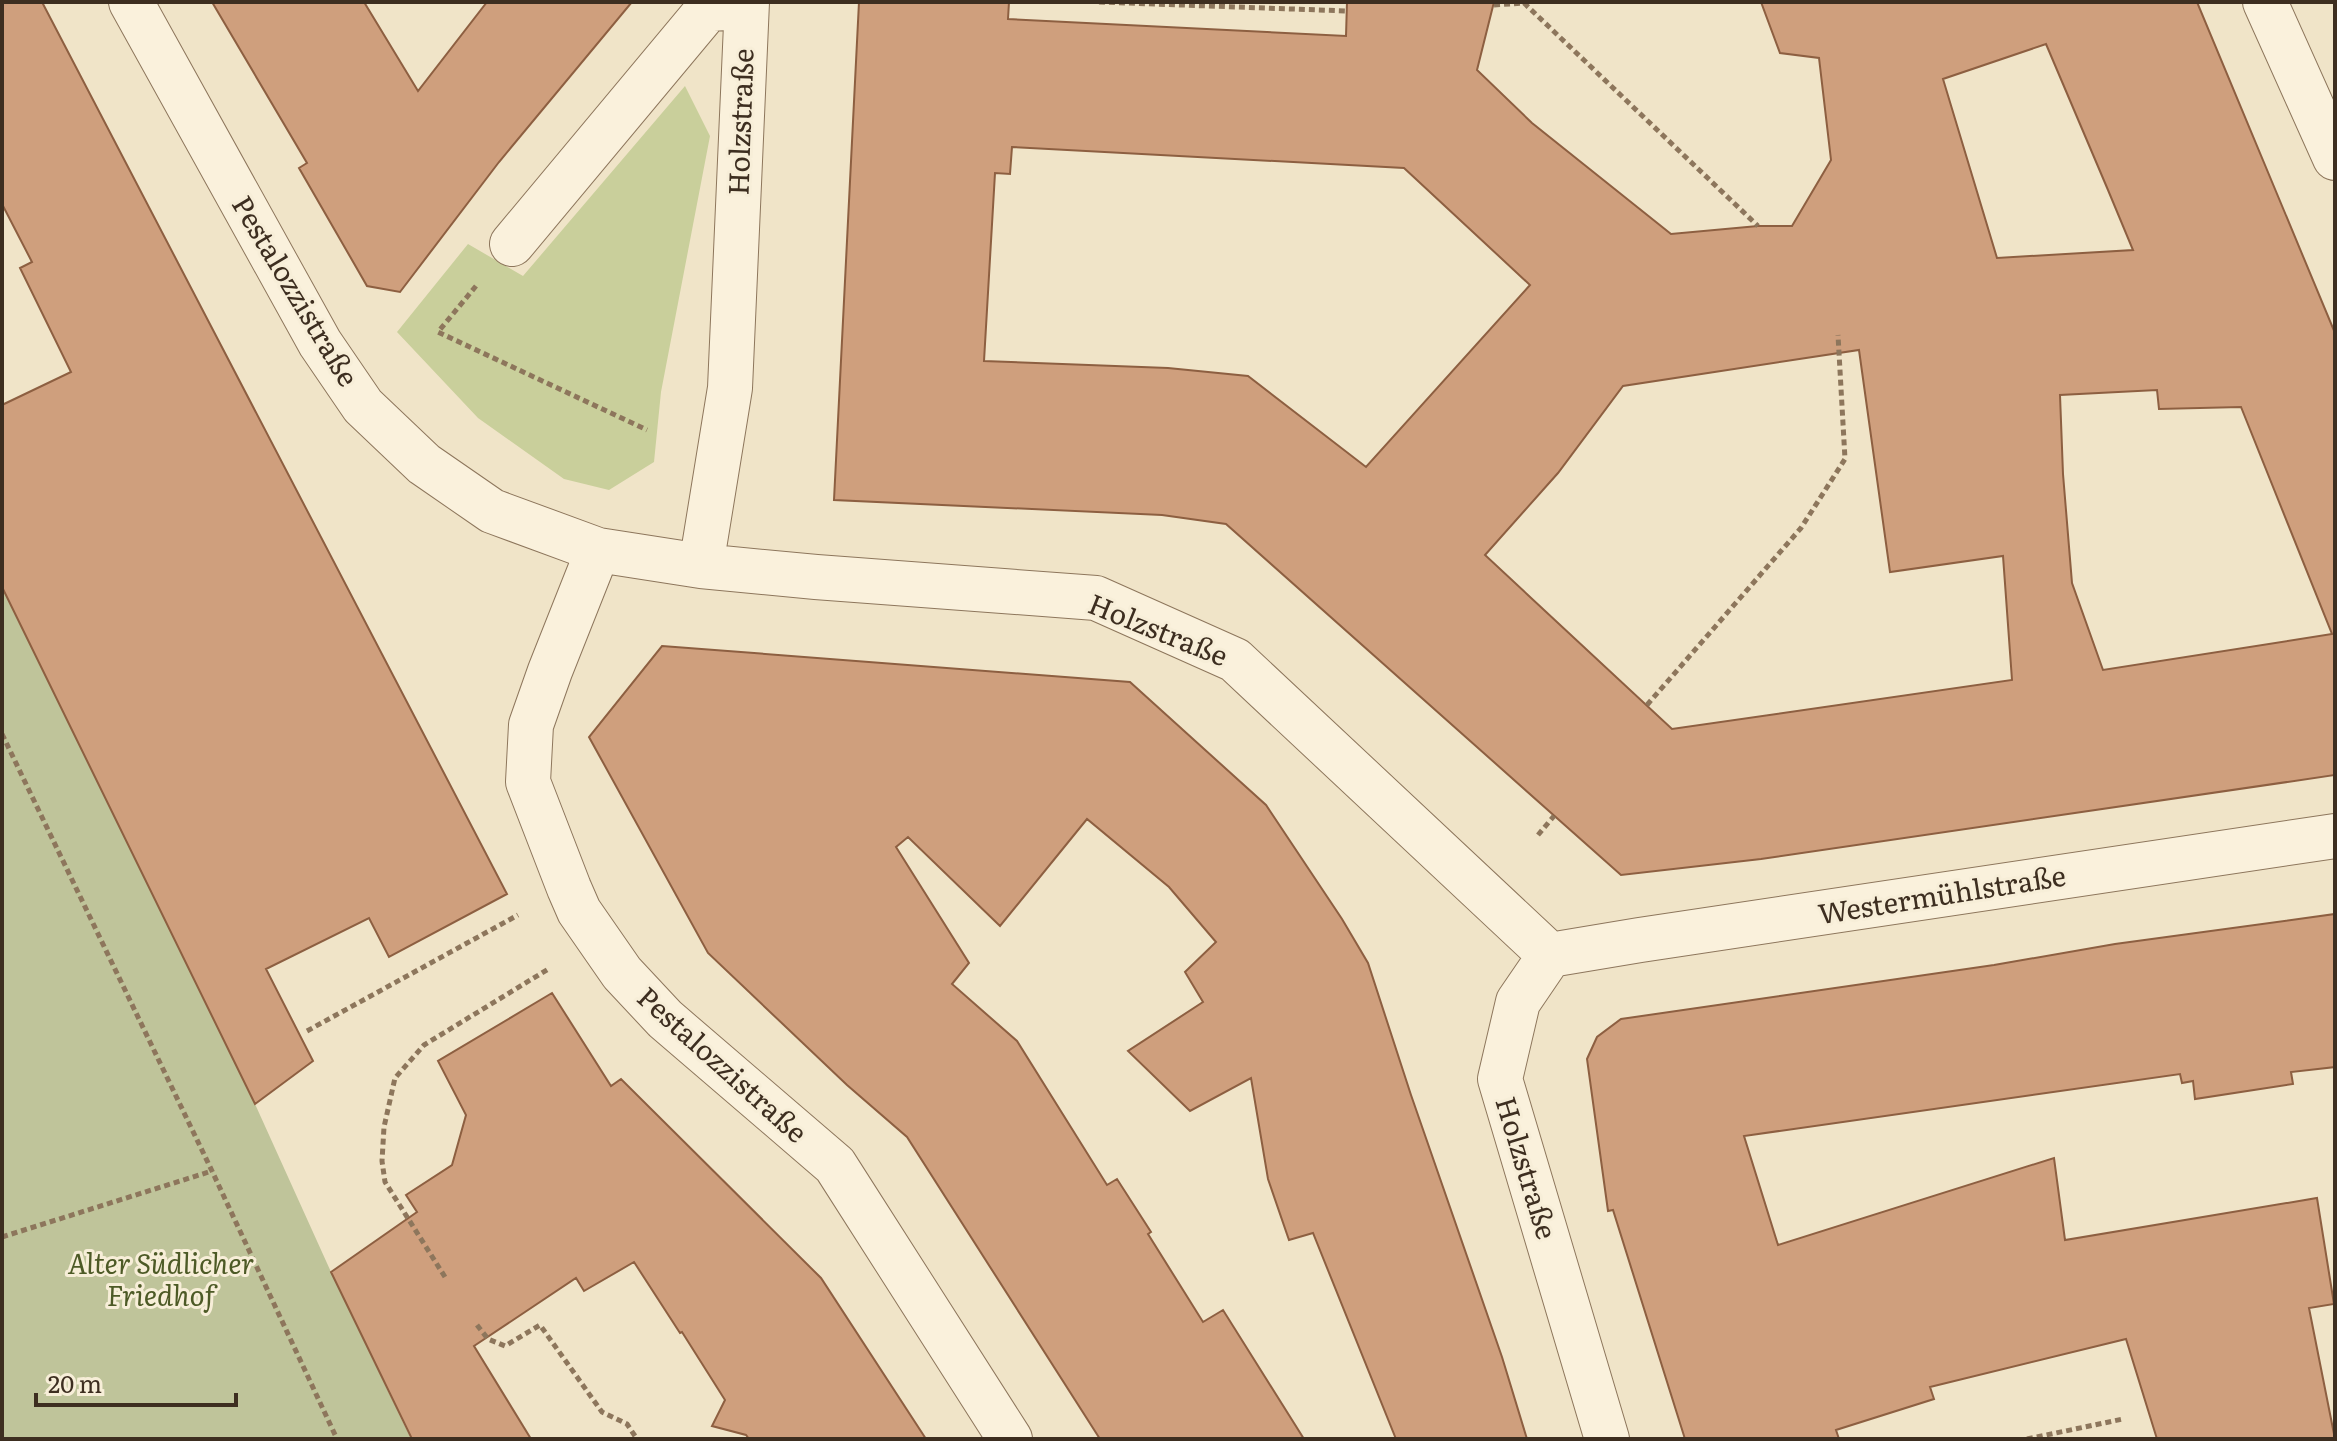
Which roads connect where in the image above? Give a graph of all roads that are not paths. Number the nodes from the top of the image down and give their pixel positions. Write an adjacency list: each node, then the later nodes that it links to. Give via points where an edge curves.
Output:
1 (131, 2): 6 (street, Pestalozzistraße, via 320,343 363,406 424,464 492,511)
2 (2265, 2): 4 (street)
3 (746, 5): 5 (street, Holzstraße, via 708,9); 7 (street, Holzstraße, via 730,388)
4 (2335, 158)
5 (512, 244)
6 (598, 550): 7 (street); 10 (street, Pestalozzistraße, via 531,725 528,782 579,911 622,973 665,1019 835,1165)
7 (701, 566): 9 (street, Holzstraße, via 1096,598 1235,660)
8 (2335, 836): 9 (street, Westermühlstraße)
9 (1550, 955): 11 (street, Holzstraße, via 1518,1002 1500,1079)
10 (1010, 1439)
11 (1607, 1439)

